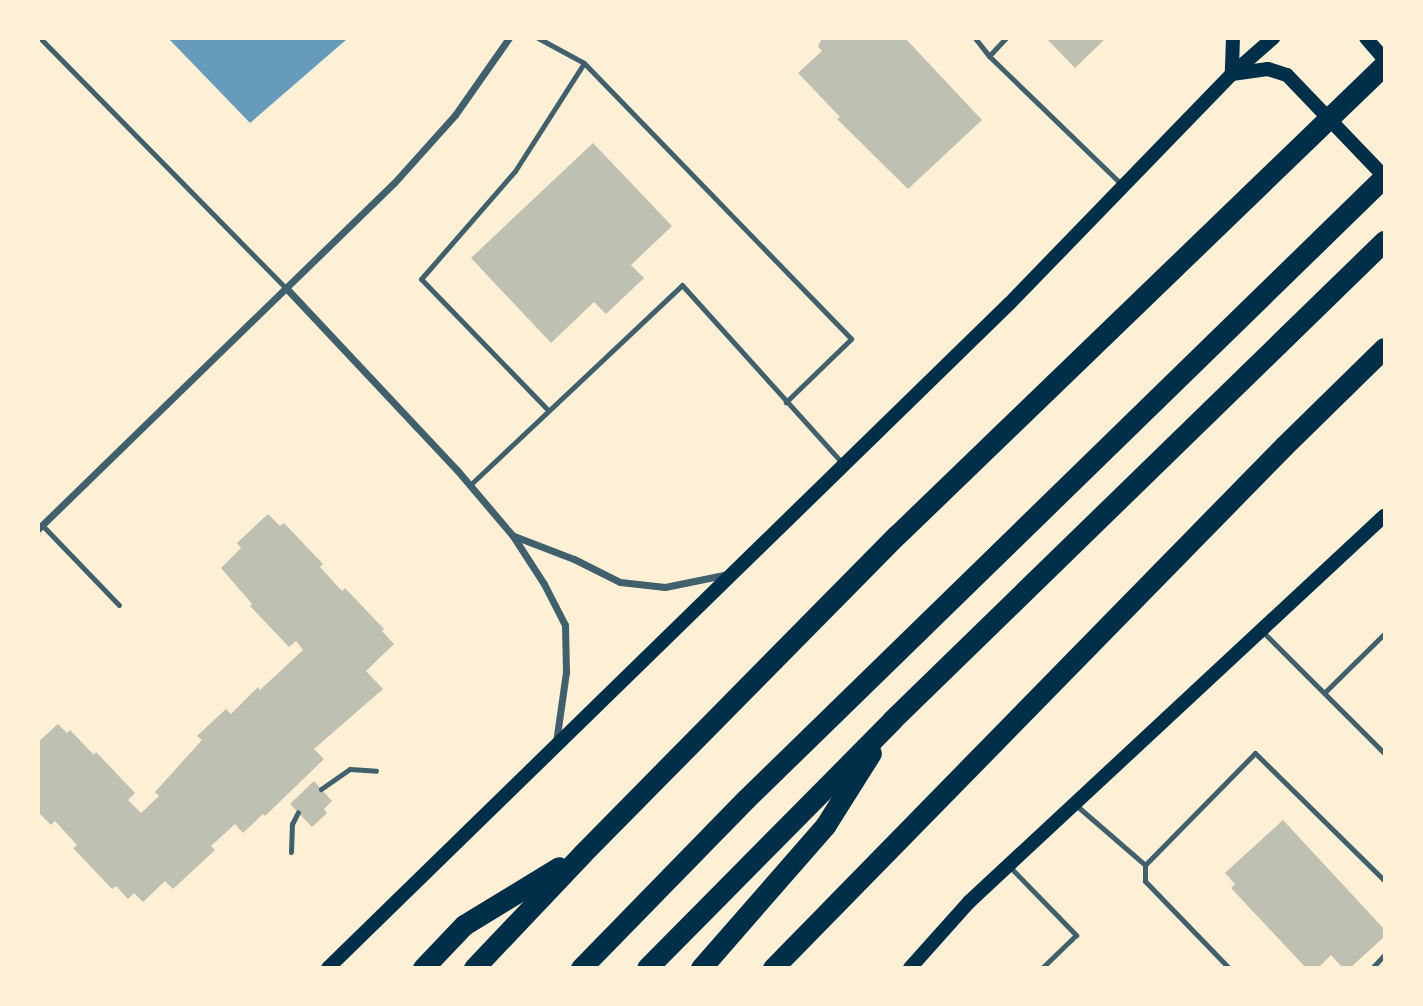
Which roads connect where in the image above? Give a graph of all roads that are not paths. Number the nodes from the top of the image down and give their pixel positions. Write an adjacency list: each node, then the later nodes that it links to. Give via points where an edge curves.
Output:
1 (40, 38): 17 (lane)
2 (509, 38): 17 (street, via 455,115)
3 (538, 38): 11 (lane)
4 (975, 38): 9 (lane)
5 (1006, 38): 9 (lane)
6 (1234, 38): 13 (main road)
7 (1273, 38): 13 (main road)
8 (1366, 38): 10 (main road)
9 (989, 56): 15 (lane)
10 (1384, 59)
11 (584, 63): 19 (lane, via 851,339); 20 (lane, via 515,171 421,279)
12 (1384, 65): 39 (highway, via 897,535)
13 (1232, 74): 14 (main road, via 1268,69 1287,75); 15 (main road)
14 (1380, 181): 47 (highway, via 765,779)
15 (1124, 186): 21 (main road)
16 (1384, 241): 31 (highway)
17 (287, 289): 22 (street); 24 (street)
18 (1384, 348): 50 (highway)
19 (786, 402): 20 (lane, via 682,285); 21 (lane)
20 (548, 411): 22 (lane)
21 (844, 465): 26 (main road)
22 (470, 485): 25 (street)
23 (1384, 516): 28 (main road)
24 (40, 527): 27 (lane)
25 (513, 536): 26 (street, via 620,582 665,587); 32 (street, via 565,625 566,672)
26 (735, 573): 32 (main road)
27 (118, 605)
28 (1260, 629): 30 (lane); 36 (main road)
29 (1384, 634): 30 (lane)
30 (1325, 692): 33 (lane)
31 (892, 720): 48 (highway); 49 (highway, via 825,826)
32 (555, 750): 44 (main road)
33 (1384, 753)
34 (376, 771): 35 (lane, via 350,769)
35 (321, 789)
36 (1074, 804): 40 (main road); 41 (lane)
37 (298, 813): 38 (lane, via 292,824)
38 (291, 852)
39 (582, 853): 45 (highway, via 464,925); 46 (highway)
40 (1008, 865): 51 (main road); 52 (lane, via 1076,935)
41 (1145, 865): 42 (lane, via 1255,753); 53 (lane, via 1145,881)
42 (1384, 880)
43 (1384, 955): 54 (lane)
44 (328, 968)
45 (423, 968)
46 (474, 968)
47 (582, 968)
48 (648, 968)
49 (701, 968)
50 (773, 968)
51 (910, 968)
52 (1042, 968)
53 (1230, 968)
54 (1372, 968)

